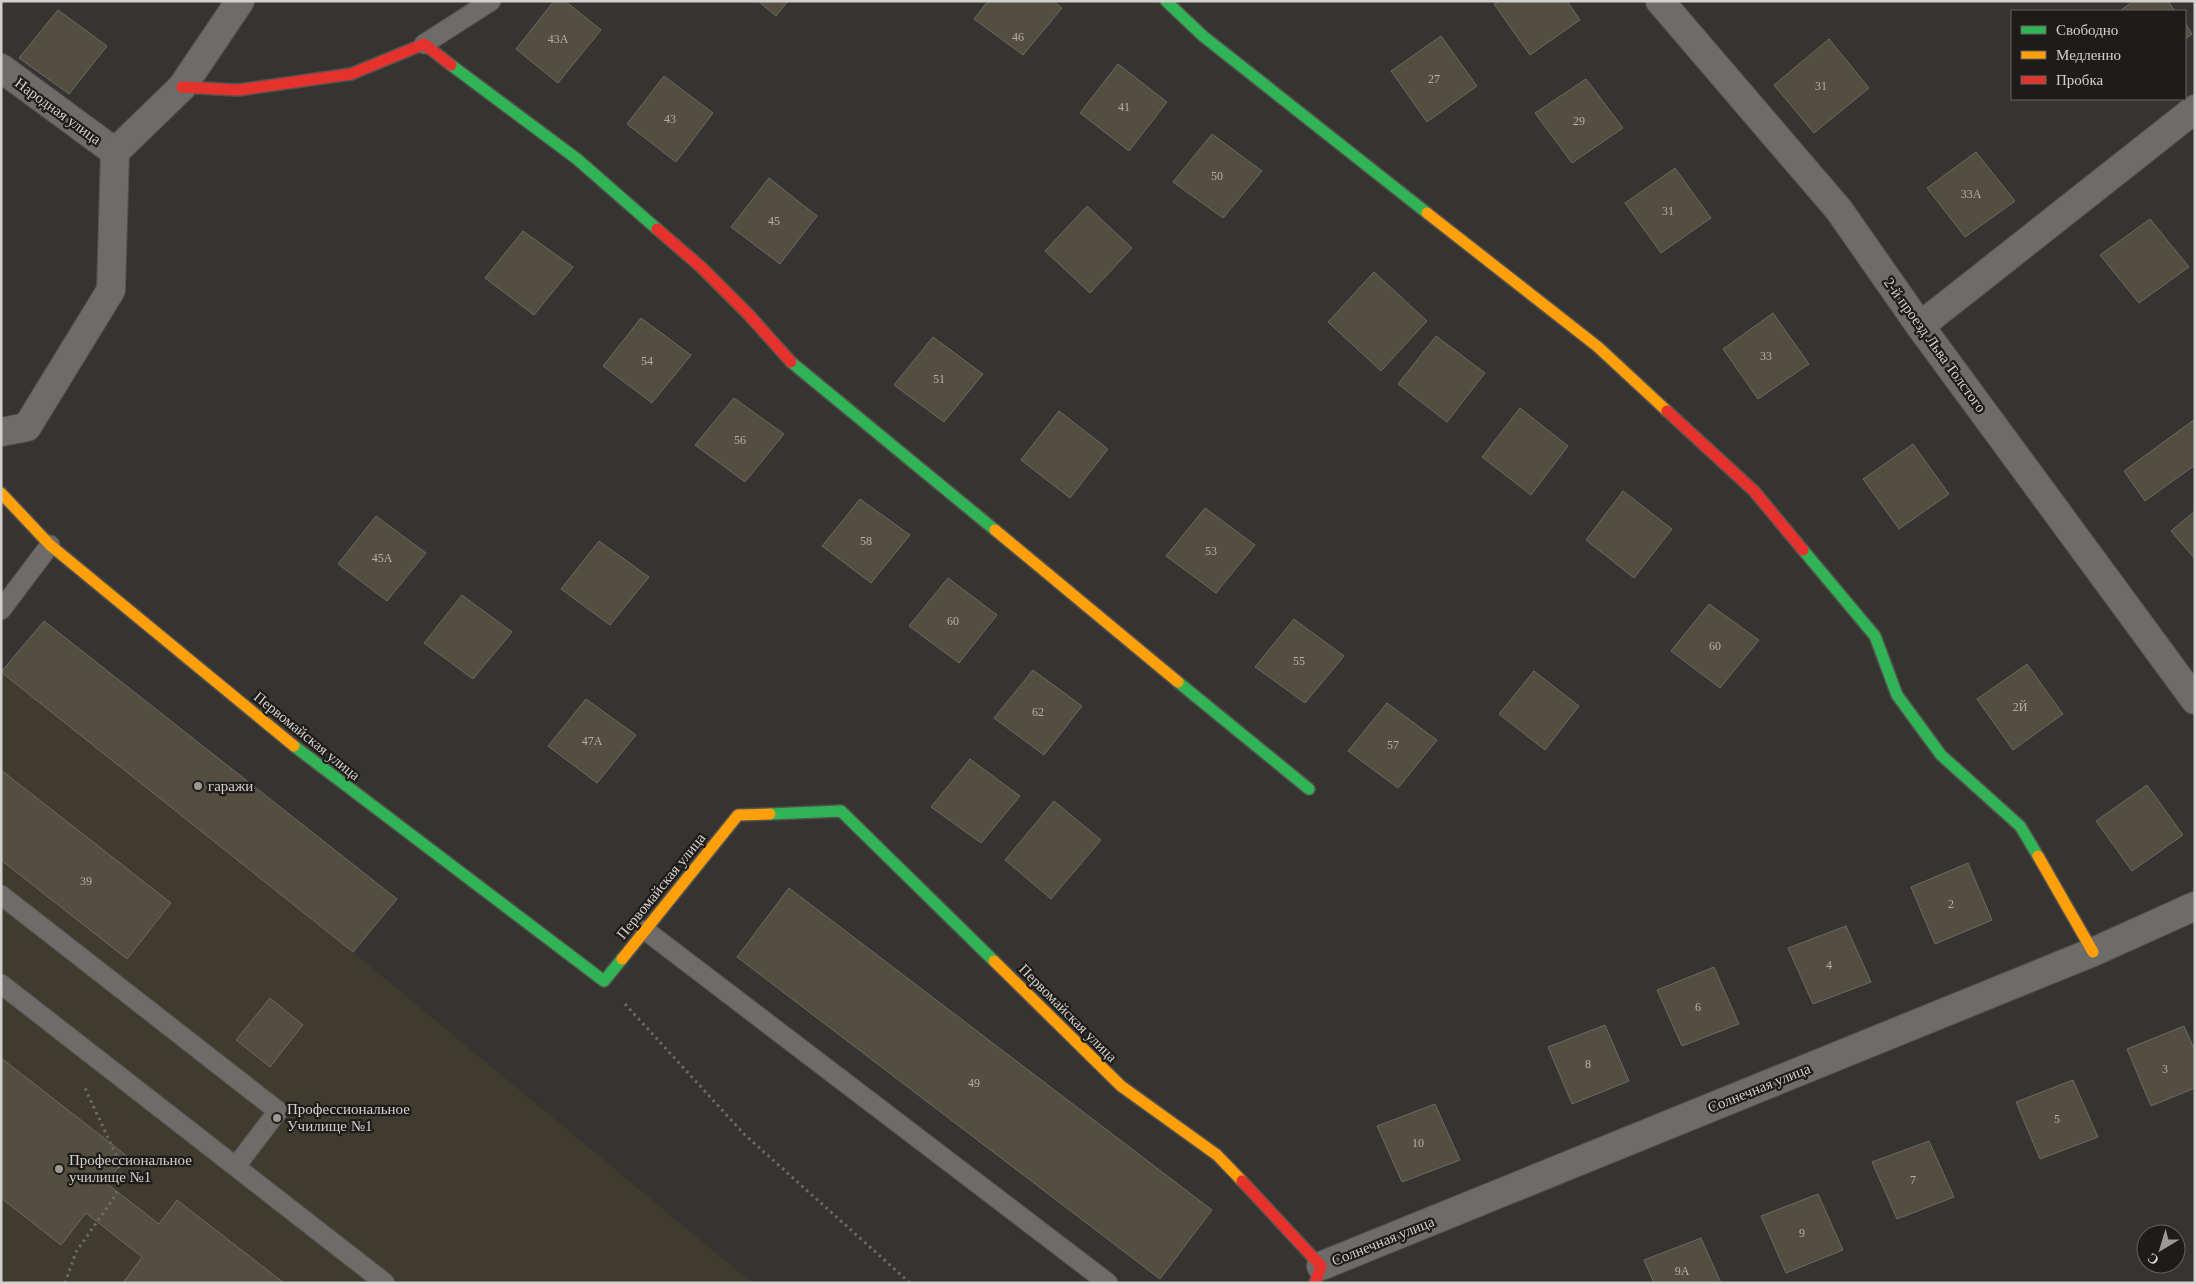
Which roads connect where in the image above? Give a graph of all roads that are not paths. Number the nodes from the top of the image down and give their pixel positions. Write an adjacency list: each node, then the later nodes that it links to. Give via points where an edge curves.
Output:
1 (240, 1): 7 (street)
2 (491, 1): 5 (lane)
3 (1166, 1): 20 (street, via 1203,36 1598,347 1754,491 1875,636 1896,695 1940,755 2020,826)
4 (1660, 1): 10 (street, 2-й проезд Льва Толстого, via 1839,210)
5 (424, 44): 7 (street, via 351,74 238,90); 16 (street, via 577,158 701,267 789,361)
6 (1, 68): 9 (street, Народная улица)
7 (182, 87): 9 (street)
8 (2195, 109): 10 (street)
9 (115, 152): 11 (street, via 111,290 27,427)
10 (1920, 326): 15 (street, 2-й проезд Льва Толстого)
11 (1, 432)
12 (1, 493): 13 (street, Первомайская улица)
13 (50, 545): 14 (lane); 19 (street, Первомайская улица, via 326,772 604,981)
14 (1, 610)
15 (2195, 700)
16 (1308, 789)
17 (1, 895): 22 (lane, via 278,1111)
18 (2195, 906): 20 (street, Солнечная улица)
19 (644, 930): 23 (street, Первомайская улица, via 738,815 841,811 1121,1086 1217,1155); 25 (lane)
20 (2093, 952): 23 (street, Солнечная улица)
21 (1, 984): 22 (lane)
22 (236, 1166): 24 (lane)
23 (1318, 1275)
24 (385, 1283)
25 (1108, 1283)

